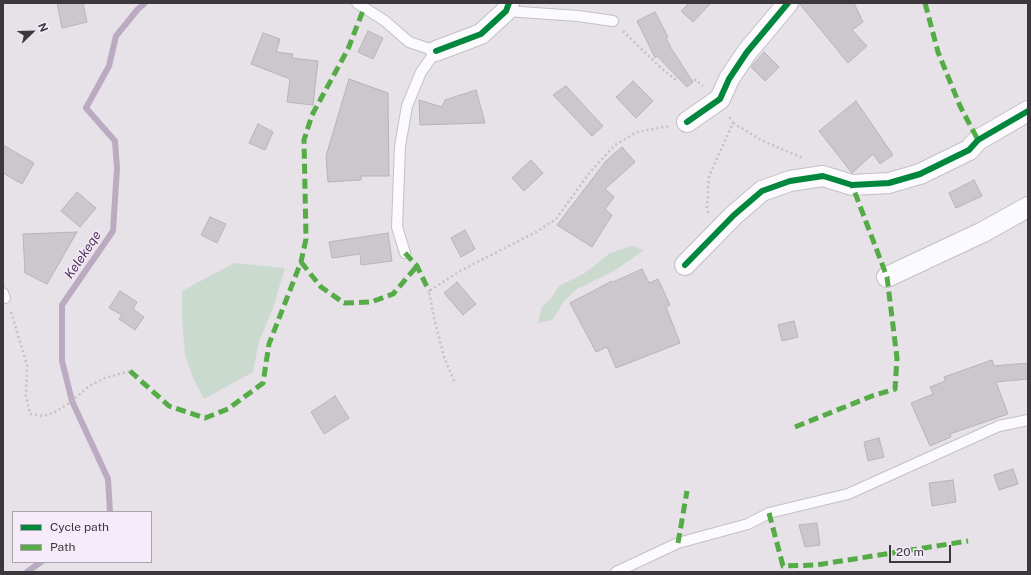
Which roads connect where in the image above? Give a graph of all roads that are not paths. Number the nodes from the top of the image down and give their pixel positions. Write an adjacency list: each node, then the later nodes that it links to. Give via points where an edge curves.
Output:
1 (357, 3): 5 (lane, via 385,21 409,42)
2 (788, 3): 7 (street, via 747,52 729,79 720,99)
3 (507, 7): 4 (lane); 5 (street, via 481,34)
4 (613, 21)
5 (436, 51): 9 (lane, via 421,72 407,106 400,146 397,227)
6 (1028, 111): 10 (street, via 978,140 969,150 914,176 889,183 852,185 823,176 790,181 762,191 734,215)
7 (687, 122)
8 (1028, 207): 11 (street, via 983,232)
9 (405, 253)
10 (685, 265)
11 (887, 277)
12 (1028, 420): 13 (lane, via 999,426 848,494 769,513 748,524 678,543)
13 (616, 572)

